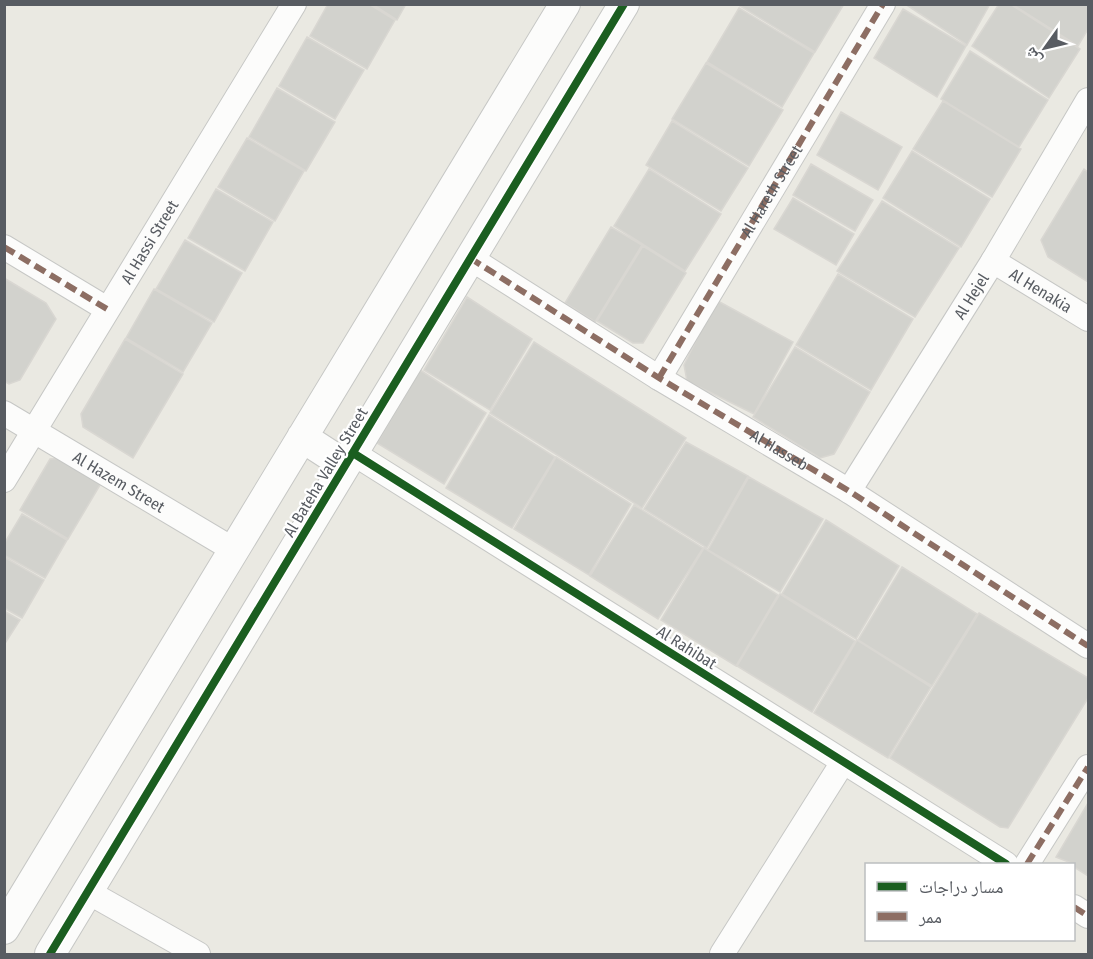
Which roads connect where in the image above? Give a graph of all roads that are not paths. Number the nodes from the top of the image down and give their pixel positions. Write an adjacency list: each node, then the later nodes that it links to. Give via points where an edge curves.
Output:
1 (294, 4): 9 (street, Al Hassi Street)
2 (565, 4): 14 (street)
3 (624, 4): 7 (street, Al Bateha Valley Street)
4 (883, 4): 11 (street, Al Hareth Street)
5 (1089, 100): 8 (street, Al Hejel)
6 (4, 248): 9 (street)
7 (470, 258): 11 (street, Al Hasseb); 15 (street, Al Bateha Valley Street)
8 (993, 261): 10 (street, Al Henakia); 17 (street, Al Hejel)
9 (107, 309): 13 (street, Al Hassi Street)
10 (1089, 319)
11 (658, 378): 17 (street, Al Hasseb)
12 (4, 413): 13 (street, Al Hazem Street)
13 (35, 429): 16 (street, Al Hassi Street); 18 (street, Al Hazem Street)
14 (302, 437): 15 (street); 18 (street)
15 (349, 459): 20 (street, Al Rahibat); 24 (street, Al Bateha Valley Street)
16 (4, 480)
17 (849, 491): 19 (street, Al Hasseb)
18 (234, 550): 27 (street)
19 (1089, 646)
20 (843, 762): 22 (street, Al Rahibat); 30 (street)
21 (1089, 767): 23 (street)
22 (1004, 863)
23 (1028, 863)
24 (88, 892): 28 (street, Al Bateha Valley Street); 29 (street)
25 (1075, 908): 26 (street)
26 (1089, 916)
27 (4, 929)
28 (50, 954)
29 (198, 954)
30 (722, 954)

